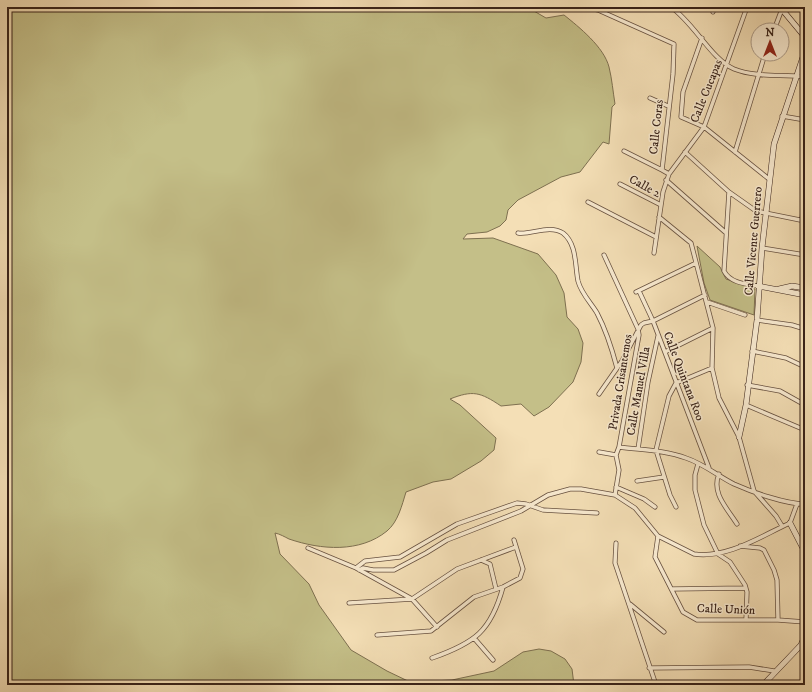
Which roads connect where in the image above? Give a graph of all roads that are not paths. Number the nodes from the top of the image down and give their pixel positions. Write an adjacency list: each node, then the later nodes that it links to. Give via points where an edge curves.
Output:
1 (585, 7): 17 (street, Calle Coras, via 598,10 674,44)
2 (671, 7): 9 (street, via 682,15)
3 (714, 7): 6 (street)
4 (748, 7): 12 (street, Calle Cucapas)
5 (781, 8): 7 (street); 8 (main road)
6 (713, 12)
7 (777, 22)
8 (805, 37)
9 (702, 38): 12 (street, via 715,56); 20 (street, Calle Coras, via 683,92 681,117)
10 (805, 51): 14 (main road, Calle Vicente Guerrero)
11 (762, 62): 13 (street)
12 (727, 66): 13 (street); 20 (street, Calle Cucapas)
13 (758, 75): 14 (street); 23 (street)
14 (796, 76): 15 (street); 18 (main road, Calle Vicente Guerrero)
15 (805, 77)
16 (650, 98): 17 (street)
17 (668, 106): 24 (street, Calle Coras)
18 (782, 116): 19 (street); 27 (main road, Calle Vicente Guerrero, via 774,144)
19 (805, 120)
20 (704, 127): 22 (street, Calle Cucapas); 23 (street)
21 (624, 151): 24 (street)
22 (685, 152): 25 (street, Calle Cucapas); 31 (street)
23 (735, 152): 27 (street)
24 (662, 170): 25 (street, Calle Coras)
25 (669, 174): 28 (street)
26 (805, 178): 30 (street)
27 (769, 179): 34 (main road, Calle Vicente Guerrero)
28 (666, 180): 33 (street); 37 (street)
29 (620, 184): 33 (street, Calle 2)
30 (804, 187): 36 (street)
31 (729, 192): 34 (street, via 756,211); 37 (street)
32 (588, 202): 39 (street)
33 (661, 205): 35 (street)
34 (765, 213): 36 (street); 40 (main road, Calle Vicente Guerrero)
35 (660, 217): 39 (street); 44 (street, via 690,243)
36 (803, 221)
37 (726, 232): 45 (street, via 723,264 726,275 740,282)
38 (518, 233): 61 (street, via 549,229 563,234 568,239 575,254 580,285 597,314 611,346)
39 (656, 237): 41 (street)
40 (762, 248): 43 (street); 45 (main road, Calle Vicente Guerrero)
41 (654, 253)
42 (604, 255): 55 (street, Privada Crisantemos)
43 (805, 255)
44 (696, 263): 48 (street); 53 (street, Calle Quintana Roo, via 638,292)
45 (758, 286): 47 (main road); 52 (main road, Calle Vicente Guerrero)
46 (805, 288): 47 (main road, via 792,286)
47 (778, 289): 49 (main road)
48 (705, 295): 50 (street); 53 (street)
49 (805, 295)
50 (707, 302): 51 (street); 54 (street)
51 (745, 315)
52 (757, 320): 56 (street); 58 (main road, Calle Vicente Guerrero)
53 (653, 322): 55 (street, via 644,323); 57 (street, Calle Quintana Roo)
54 (714, 328): 59 (street, Calle Manuel Villa); 62 (street)
55 (638, 329): 61 (street); 70 (street, Privada Crisantemos, via 639,340)
56 (805, 329)
57 (658, 336): 59 (street, Calle Quintana Roo); 71 (street, Calle Manuel Villa)
58 (752, 351): 60 (street, via 786,358); 64 (main road, Calle Vicente Guerrero)
59 (665, 352): 63 (street, Calle Quintana Roo)
60 (805, 367)
61 (617, 368): 65 (street)
62 (712, 368): 63 (street); 69 (street, via 719,398)
63 (676, 383): 72 (street, via 669,396); 76 (street, Calle Quintana Roo)
64 (747, 385): 66 (main road, Calle Vicente Guerrero); 67 (street, via 780,391)
65 (599, 394)
66 (746, 405): 68 (street); 69 (main road, Calle Vicente Guerrero)
67 (805, 405)
68 (805, 430)
69 (740, 437): 81 (street)
70 (619, 447): 71 (street); 74 (street)
71 (638, 449): 72 (street)
72 (656, 450): 75 (street, via 685,457); 78 (street)
73 (599, 452): 74 (street)
74 (616, 455): 80 (street, via 619,470)
75 (698, 464): 76 (street); 101 (street, via 695,490 704,525)
76 (709, 468): 77 (street)
77 (719, 474): 81 (street, via 734,484); 91 (street, via 715,482 718,496)
78 (664, 477): 79 (street); 87 (street)
79 (637, 481)
80 (616, 487): 82 (street); 86 (street, via 644,499)
81 (754, 491): 83 (street); 92 (street)
82 (615, 496): 85 (street, via 570,489 548,495); 94 (street, via 635,508)
83 (797, 504): 84 (street); 90 (street)
84 (805, 504)
85 (530, 506): 88 (street, via 543,510); 89 (street, via 517,503); 93 (street)
86 (655, 507)
87 (676, 507)
88 (597, 513)
89 (475, 518): 93 (street); 103 (street, via 457,524 400,557 365,561)
90 (790, 523): 92 (street); 100 (main road)
91 (737, 524)
92 (782, 526): 97 (street)
93 (478, 527): 103 (street, via 447,540 394,570)
94 (658, 536): 101 (street, via 694,554); 107 (street, Calle Unión, via 655,557)
95 (514, 540): 98 (street)
96 (616, 543): 109 (street, via 615,559)
97 (739, 546): 101 (street); 112 (street, via 764,550 777,580)
98 (516, 547): 102 (street); 104 (street, via 523,569 520,578)
99 (308, 548): 103 (street)
100 (805, 552)
101 (718, 554): 105 (street, via 730,562)
102 (480, 560): 106 (street, via 490,564); 108 (street, via 457,568)
103 (358, 569): 108 (street)
104 (503, 587): 106 (street); 118 (street, via 487,626)
105 (746, 588): 107 (street); 111 (street)
106 (496, 589): 114 (street, via 474,597)
107 (672, 589): 111 (street, Calle Unión, via 689,617 697,620)
108 (412, 599): 110 (street); 114 (street)
109 (629, 603): 115 (street); 121 (street)
110 (350, 604)
111 (746, 620): 112 (street, Calle Unión)
112 (778, 620): 113 (street, Calle Unión)
113 (805, 622)
114 (437, 627): 116 (street, via 425,632)
115 (664, 632)
116 (377, 635)
117 (805, 636): 122 (main road, via 801,645)
118 (474, 638): 119 (street, via 454,650); 120 (street)
119 (432, 658)
120 (493, 660)
121 (649, 668): 122 (street, via 749,667); 123 (street)
122 (774, 671): 124 (main road)
123 (656, 685)
124 (763, 685)

